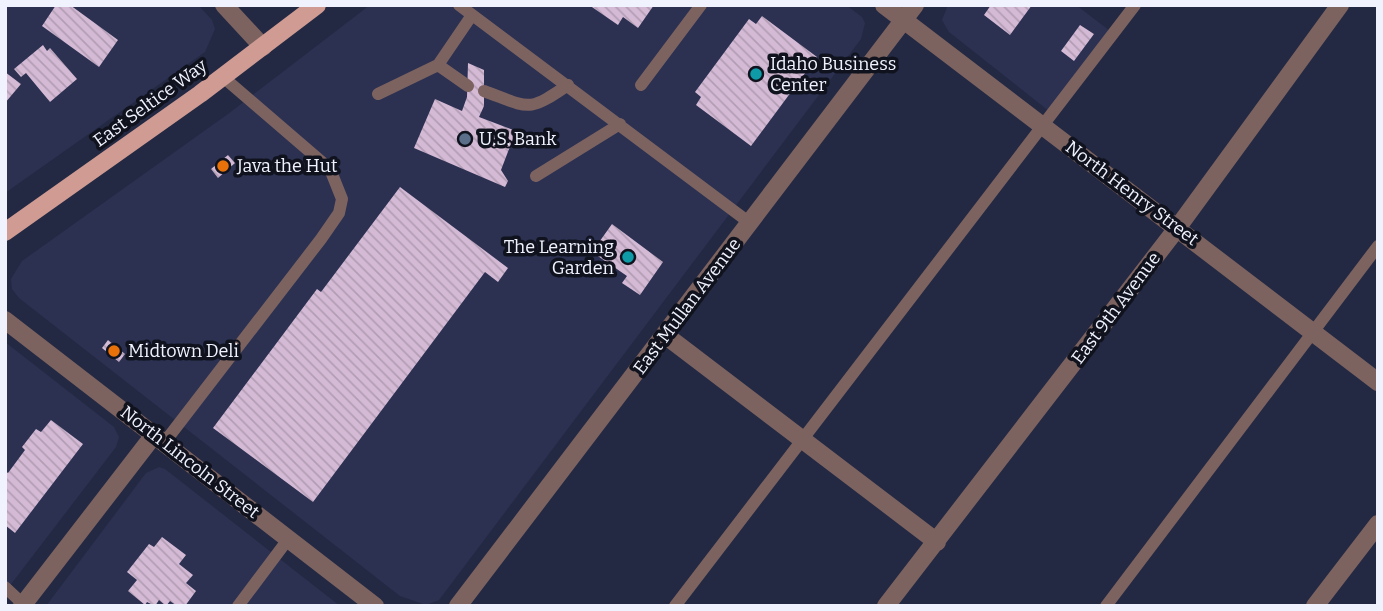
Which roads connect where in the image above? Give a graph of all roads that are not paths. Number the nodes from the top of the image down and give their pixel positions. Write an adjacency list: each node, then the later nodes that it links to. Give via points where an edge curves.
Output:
1 (224, 5): 10 (street)
2 (317, 5): 10 (main road, East Seltice Way)
3 (459, 5): 9 (lane)
4 (701, 5): 14 (lane)
5 (884, 5): 8 (street, North Henry Street)
6 (1135, 5): 19 (lane)
7 (1340, 5): 22 (street, East 9th Avenue)
8 (909, 12): 19 (street, North Henry Street); 21 (street, East Mullan Avenue)
9 (472, 15): 11 (lane); 13 (lane)
10 (263, 47): 12 (main road, East Seltice Way)
11 (438, 65): 15 (lane); 17 (lane)
12 (223, 77): 23 (main road, East Seltice Way); 29 (lane, via 330,169 342,199 339,213 320,239)
13 (568, 85): 16 (lane, via 540,105 525,106); 18 (lane)
14 (641, 85)
15 (468, 86)
16 (484, 92)
17 (378, 94)
18 (620, 124): 20 (lane); 21 (lane)
19 (1044, 126): 22 (street, North Henry Street); 30 (lane)
20 (536, 176)
21 (750, 223): 27 (street, East Mullan Avenue)
22 (1178, 227): 26 (street, North Henry Street); 33 (street, East 9th Avenue)
23 (5, 232)
24 (1378, 246): 26 (lane)
25 (5, 320): 29 (street, North Lincoln Street)
26 (1311, 332): 28 (street, North Henry Street); 41 (lane)
27 (665, 335): 30 (street); 38 (street, East Mullan Avenue)
28 (1378, 382)
29 (159, 439): 32 (street, North Lincoln Street); 35 (street)
30 (801, 439): 33 (street); 39 (lane)
31 (1378, 524): 42 (street)
32 (289, 538): 36 (lane); 37 (street, North Lincoln Street)
33 (936, 542): 40 (street, East 9th Avenue)
34 (5, 587): 35 (lane)
35 (22, 605)
36 (238, 606)
37 (375, 606)
38 (458, 606)
39 (675, 606)
40 (887, 606)
41 (1106, 606)
42 (1315, 606)

